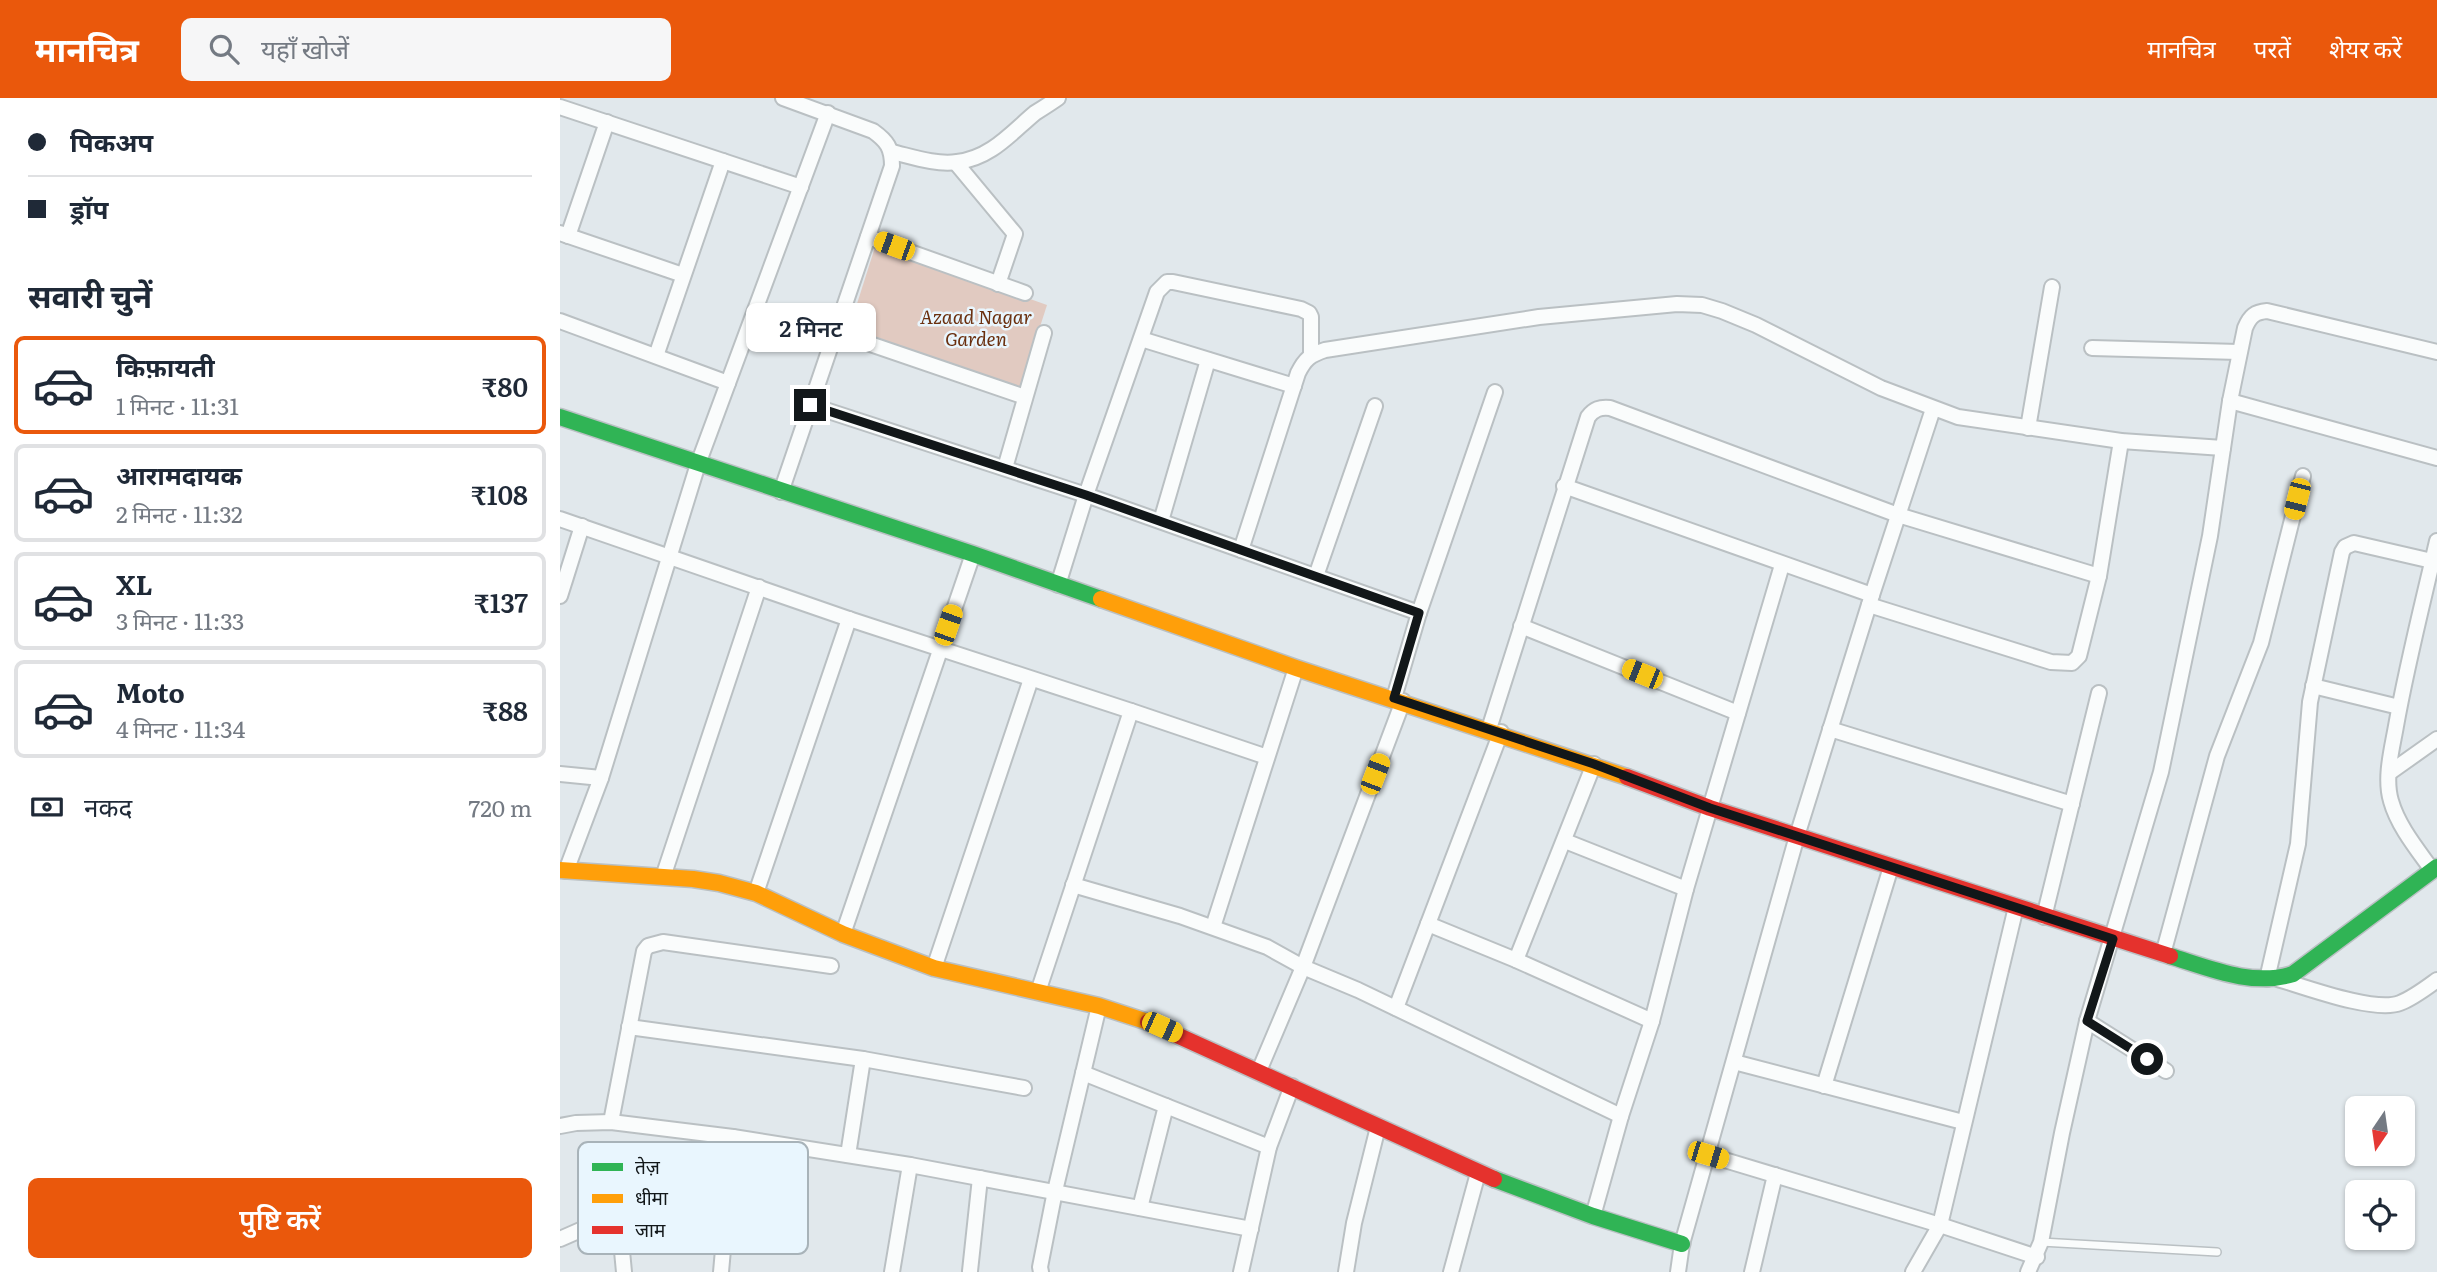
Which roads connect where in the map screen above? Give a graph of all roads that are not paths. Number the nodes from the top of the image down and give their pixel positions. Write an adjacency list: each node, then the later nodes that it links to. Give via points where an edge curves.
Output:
1 (783, 98): 4 (street)
2 (1058, 98): 8 (street, via 991,151)
3 (560, 107): 5 (street)
4 (828, 113): 6 (street, via 873,131 885,139); 9 (street)
5 (607, 122): 7 (street); 10 (street)
6 (892, 152): 8 (street); 11 (street, via 892,166)
7 (723, 161): 9 (street); 12 (street)
8 (956, 163): 13 (street, via 1015,234)
9 (801, 187): 26 (street)
10 (564, 234): 12 (street)
11 (868, 237): 13 (street); 17 (street)
12 (683, 275): 24 (street)
13 (998, 284): 15 (street)
14 (2052, 287): 35 (street)
15 (1025, 293)
16 (560, 321): 24 (street)
17 (835, 332): 29 (street); 31 (street)
18 (1044, 333): 29 (street)
19 (1141, 339): 23 (street, via 1157,292 1173,282 1309,313); 25 (street); 44 (street)
20 (2092, 348): 21 (street)
21 (2239, 352): 22 (street, via 2250,317 2267,311); 30 (street)
22 (2437, 352)
23 (1311, 355): 27 (street); 33 (street, via 1539,317 1702,305 1722,310)
24 (656, 356): 26 (street)
25 (1208, 360): 27 (street); 47 (street)
26 (728, 383): 39 (street)
27 (1294, 386): 50 (street)
28 (1494, 392): 61 (street)
29 (1025, 397): 40 (street)
30 (2230, 401): 37 (street); 38 (street)
31 (810, 405): 40 (street); 43 (street)
32 (1376, 406): 55 (street)
33 (1933, 409): 35 (street); 45 (street)
34 (560, 417): 39 (street)
35 (2028, 428): 36 (street)
36 (2121, 441): 37 (street); 56 (street)
37 (2223, 448): 97 (street, via 2210,536 2161,772)
38 (2437, 458)
39 (698, 464): 43 (street); 52 (street)
40 (1005, 468): 44 (street)
41 (2303, 476): 98 (street, via 2261,643 2217,756)
42 (1564, 486): 45 (street, via 1588,416 1601,407); 53 (street); 63 (street)
43 (781, 492): 51 (street)
44 (1086, 495): 47 (street); 57 (street)
45 (1898, 515): 56 (street); 60 (street)
46 (560, 519): 48 (street)
47 (1161, 521): 50 (street)
48 (582, 526): 52 (street); 59 (street)
49 (2437, 541): 54 (street)
50 (1241, 550): 55 (street)
51 (973, 554): 57 (street); 64 (street)
52 (668, 558): 58 (street); 80 (street)
53 (1782, 565): 60 (street); 72 (street)
54 (2433, 567): 67 (street, via 2354,543 2345,547); 70 (street)
55 (1316, 576): 61 (street)
56 (2099, 576): 60 (street, via 2080,656 2064,664)
57 (1058, 585): 65 (street)
58 (759, 587): 62 (street); 88 (street)
59 (560, 596)
60 (1870, 600): 73 (street)
61 (1419, 613): 69 (street)
62 (849, 619): 64 (street); 91 (street)
63 (1521, 626): 72 (street); 74 (street)
64 (940, 649): 66 (street); 96 (street)
65 (1296, 668): 69 (street); 76 (street)
66 (1031, 679): 71 (street); 102 (street)
67 (2313, 686): 70 (street); 103 (street, via 2298,844)
68 (2099, 693): 81 (street)
69 (1398, 699): 74 (street); 101 (street)
70 (2399, 707): 78 (street)
71 (1131, 711): 76 (street); 89 (street)
72 (1738, 713): 82 (street)
73 (1830, 729): 81 (street); 83 (street)
74 (1495, 731): 77 (street); 94 (street)
75 (2437, 739): 78 (street)
76 (1267, 757): 95 (street)
77 (1594, 764): 82 (street); 84 (street)
78 (2389, 773): 86 (street, via 2390,799 2399,820)
79 (560, 774): 80 (street)
80 (601, 778): 87 (street)
81 (2072, 804): 93 (street)
82 (1710, 808): 83 (street); 90 (street)
83 (1797, 836): 85 (street); 112 (street)
84 (1565, 841): 90 (street); 99 (street)
85 (1891, 867): 92 (street); 117 (street)
86 (2434, 869): 103 (street, via 2314,960 2292,974)
87 (563, 870): 88 (street)
88 (663, 877): 91 (street, via 719,883)
89 (1073, 885): 95 (street); 105 (street)
90 (1686, 889): 108 (street)
91 (756, 893): 96 (street)
92 (2016, 907): 93 (street); 122 (street)
93 (2044, 917): 97 (street)
94 (1428, 924): 99 (street); 107 (street)
95 (1213, 927): 101 (street, via 1267,947)
96 (843, 934): 102 (street)
97 (2113, 939): 98 (street); 109 (street)
98 (2163, 954): 103 (street, via 2231,974)
99 (1516, 960): 108 (street)
100 (831, 966): 110 (street, via 655,943 644,951)
101 (1303, 967): 107 (street); 113 (street)
102 (934, 968): 105 (street)
103 (2272, 979): 104 (street, via 2383,1006 2399,1004)
104 (2437, 979)
105 (1038, 992): 106 (street)
106 (1099, 1006): 113 (street, via 1162,1027); 115 (street)
107 (1396, 1008): 120 (street)
108 (1652, 1021): 120 (street)
109 (2087, 1021): 114 (street); 144 (street)
110 (629, 1027): 111 (street); 121 (street)
111 (863, 1059): 118 (street); 130 (street)
112 (1734, 1062): 117 (street); 131 (street)
113 (1259, 1071): 116 (street)
114 (2166, 1071)
115 (1083, 1073): 119 (street); 136 (street)
116 (1292, 1086): 124 (street); 128 (street)
117 (1824, 1086): 122 (street)
118 (1024, 1088)
119 (1166, 1106): 128 (street); 137 (street)
120 (1621, 1116): 138 (street)
121 (611, 1122): 123 (street); 125 (street)
122 (1963, 1122): 139 (street)
123 (560, 1126)
124 (1378, 1127): 133 (street); 154 (street)
125 (733, 1137): 126 (street); 127 (street)
126 (733, 1142)
127 (765, 1142)
128 (1269, 1147): 140 (street)
129 (808, 1149): 130 (street)
130 (848, 1155): 132 (street)
131 (1708, 1155): 134 (street); 143 (street)
132 (909, 1165): 135 (street); 151 (street)
133 (1478, 1173): 138 (street); 155 (street)
134 (1775, 1175): 139 (street); 157 (street)
135 (980, 1178): 136 (street); 148 (street)
136 (1055, 1191): 137 (street); 152 (street)
137 (1140, 1208): 140 (street)
138 (1593, 1216): 143 (street)
139 (1940, 1225): 144 (street); 158 (street)
140 (1251, 1229): 153 (street)
141 (578, 1231): 142 (street)
142 (560, 1239)
143 (1682, 1244): 156 (street)
144 (2039, 1249): 145 (lane); 159 (street)
145 (2217, 1252)
146 (622, 1254): 149 (street)
147 (723, 1254): 150 (street)
148 (970, 1271)
149 (624, 1272)
150 (721, 1272)
151 (892, 1272)
152 (1041, 1272)
153 (1241, 1272)
154 (1346, 1272)
155 (1451, 1272)
156 (1678, 1272)
157 (1752, 1272)
158 (1913, 1272)
159 (2028, 1272)

